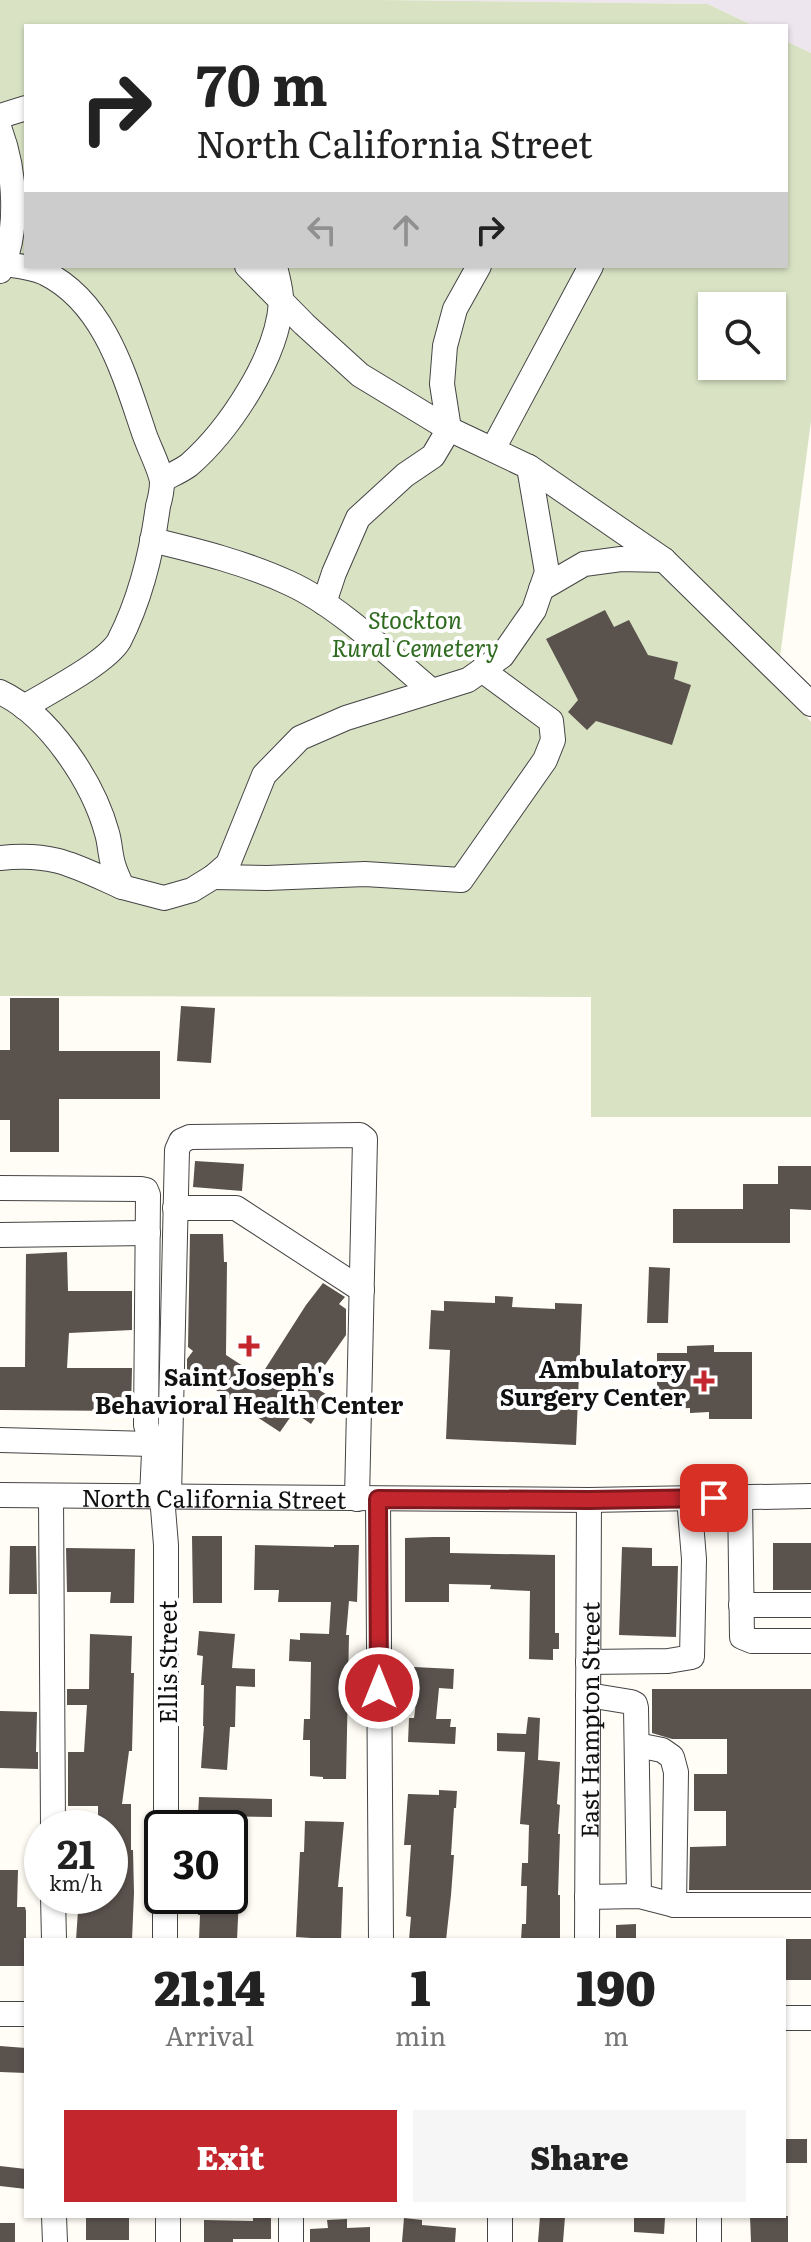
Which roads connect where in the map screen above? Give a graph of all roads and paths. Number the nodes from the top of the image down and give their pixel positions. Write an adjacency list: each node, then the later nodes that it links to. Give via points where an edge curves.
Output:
1 (24, 109): 2 (street)
2 (0, 116)
3 (0, 130): 4 (street, via 13,193)
4 (2, 268): 13 (street, via 47,274 72,292 98,322 122,370)
5 (249, 268): 9 (street)
6 (275, 268): 9 (street)
7 (478, 268): 10 (street, via 455,309 445,346 442,384)
8 (590, 268): 11 (street)
9 (281, 301): 10 (street, via 360,375); 13 (street, via 256,382 222,430 187,466)
10 (449, 429): 11 (street); 17 (street, via 433,456 358,518)
11 (493, 449): 12 (street)
12 (529, 467): 15 (street); 16 (street, via 547,572)
13 (162, 480): 14 (street)
14 (152, 540): 17 (street, via 289,583); 22 (street, via 117,644)
15 (664, 560): 16 (street, via 584,564); 21 (street)
16 (541, 589): 18 (street, via 534,610 502,656)
17 (324, 603): 19 (street)
18 (482, 670): 19 (street); 24 (street, via 551,721 553,740 545,760 461,880 365,874)
19 (432, 691): 24 (street, via 300,738 264,775 228,864)
20 (0, 692): 22 (street)
21 (811, 704)
22 (24, 707): 25 (street, via 72,759 92,793)
23 (0, 858): 25 (street, via 63,861)
24 (213, 877): 25 (street, via 164,898)
25 (122, 887)
26 (0, 1188): 28 (street, via 146,1190)
27 (175, 1208): 30 (street, via 236,1208); 30 (street, via 177,1150 190,1137 360,1135 365,1139); 35 (street)
28 (148, 1233): 29 (street); 32 (street, via 146,1425)
29 (0, 1235)
30 (362, 1290): 39 (street)
31 (0, 1440): 32 (street)
32 (151, 1444): 35 (street)
33 (0, 1495): 34 (street, North California Street)
34 (51, 1496): 35 (street, North California Street); 47 (street)
35 (161, 1496): 39 (street, North California Street); 48 (street, Ellis Street, via 166,1545)
36 (811, 1496): 37 (street, North California Street)
37 (740, 1497): 38 (street, North California Street); 41 (street)
38 (689, 1498): 40 (street, North California Street); 44 (street, via 692,1657)
39 (368, 1499): 40 (street, North California Street); 57 (street)
40 (589, 1500): 44 (street, East Hampton Street)
41 (741, 1605): 42 (street); 43 (street, via 742,1637)
42 (811, 1605)
43 (811, 1641)
44 (588, 1662): 45 (street, East Hampton Street)
45 (588, 1695): 46 (street, via 635,1704); 50 (street, East Hampton Street)
46 (637, 1745): 49 (street); 51 (street, via 662,1750 672,1757 676,1772)
47 (53, 1810)
48 (166, 1810)
49 (639, 1896): 50 (street); 51 (street)
50 (587, 1897): 58 (street, East Hampton Street)
51 (674, 1905): 52 (street)
52 (811, 1905)
53 (53, 1914): 55 (street)
54 (165, 1914): 56 (street)
55 (54, 1938)
56 (165, 1938)
57 (381, 1938)
58 (587, 1938)
59 (0, 2014): 60 (street)
60 (24, 2014)
61 (786, 2018): 62 (street)
62 (811, 2018)
63 (54, 2218): 68 (street)
64 (168, 2218): 69 (street)
65 (291, 2218): 70 (street)
66 (500, 2218): 71 (street)
67 (709, 2218): 72 (street)
68 (55, 2242)
69 (168, 2242)
70 (291, 2242)
71 (500, 2242)
72 (709, 2242)

